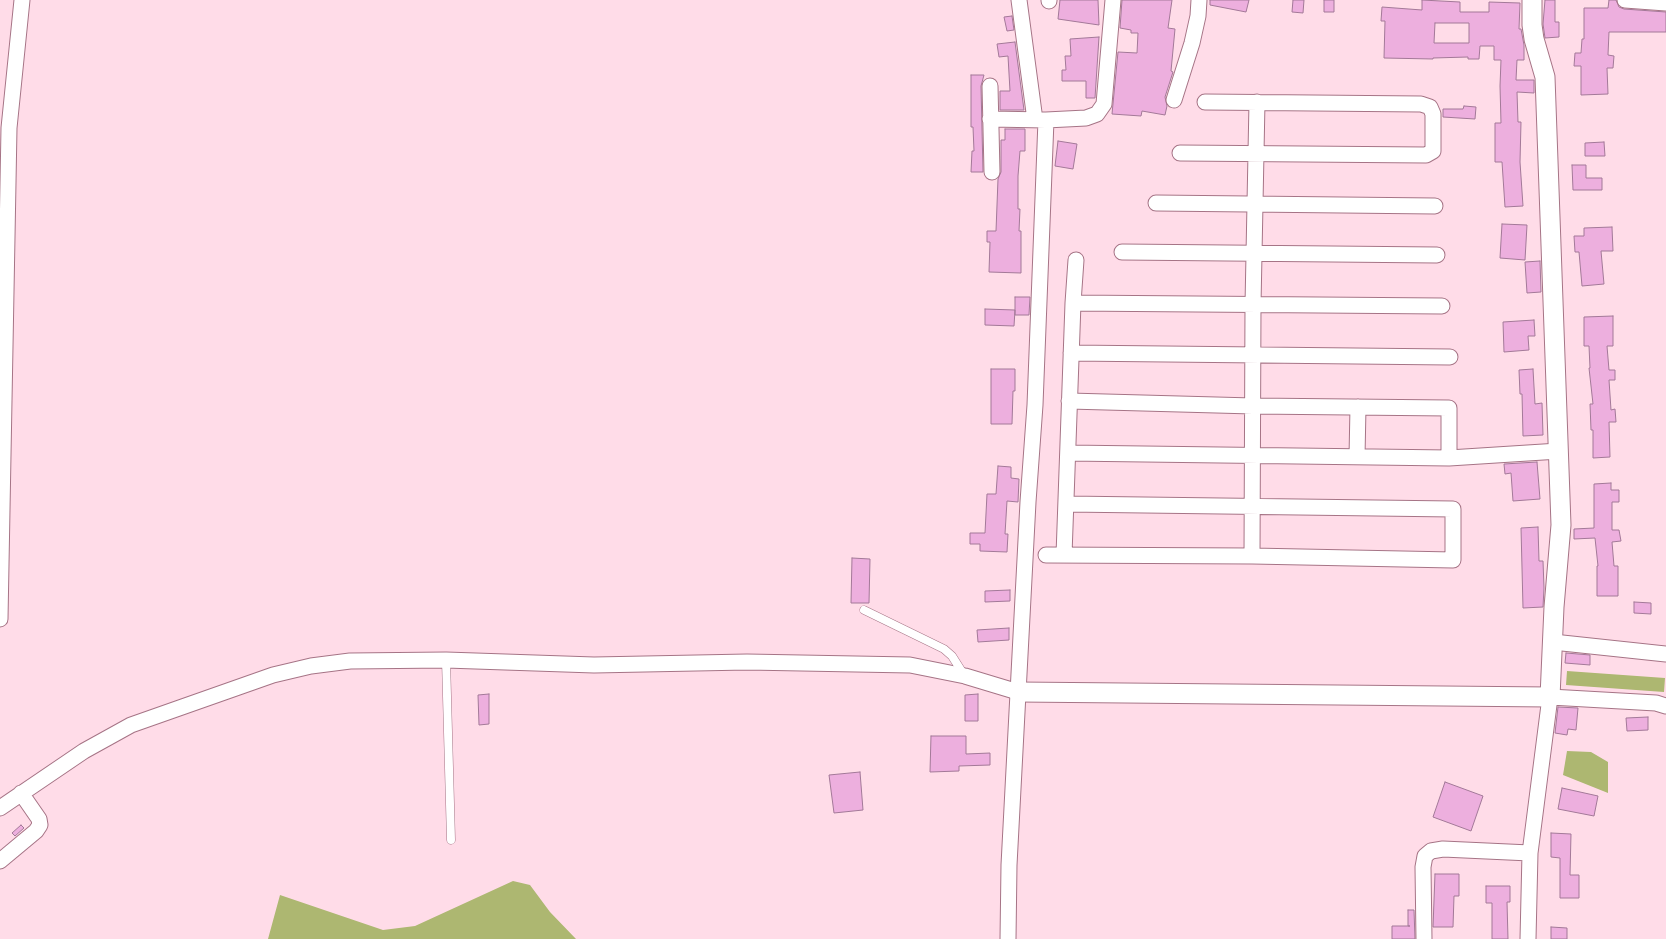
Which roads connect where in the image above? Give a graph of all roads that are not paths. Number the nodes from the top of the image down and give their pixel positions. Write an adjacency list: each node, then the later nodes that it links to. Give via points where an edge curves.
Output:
1 (22, 0): 30 (street, via 9,128)
2 (1019, 0): 13 (street, via 1035,109)
3 (1113, 0): 13 (street, via 1104,104 1097,114 1086,118)
4 (1198, 0): 9 (street, via 1192,43)
5 (1532, 0): 34 (street, via 1534,39 1545,77)
6 (1625, 0): 7 (street)
7 (1666, 3)
8 (990, 86): 12 (street)
9 (1174, 100)
10 (1204, 102): 11 (street)
11 (1257, 102): 15 (street); 15 (street, via 1421,104 1430,108 1433,114 1434,142 1433,151 1426,155)
12 (990, 119): 13 (street); 16 (street)
13 (1041, 120): 50 (street, via 1035,405)
14 (1180, 153): 15 (street)
15 (1256, 153): 18 (street)
16 (992, 172)
17 (1156, 203): 18 (street)
18 (1256, 204): 19 (street); 21 (street)
19 (1436, 206)
20 (1122, 252): 21 (street)
21 (1255, 253): 22 (street); 25 (street)
22 (1437, 256)
23 (1076, 260): 24 (street)
24 (1072, 303): 25 (street); 27 (street)
25 (1253, 305): 26 (street); 28 (street)
26 (1442, 306)
27 (1071, 353): 28 (street); 31 (street)
28 (1253, 355): 29 (street); 32 (street)
29 (1450, 357)
30 (2, 383): 45 (street)
31 (1069, 401): 32 (street); 35 (street)
32 (1253, 406): 33 (street); 36 (street)
33 (1358, 407): 37 (street); 38 (street, via 1449,408)
34 (1559, 451): 38 (street); 46 (street, via 1562,525)
35 (1068, 453): 36 (street); 39 (street)
36 (1252, 457): 37 (street); 40 (street)
37 (1357, 457): 38 (street)
38 (1449, 458)
39 (1067, 504): 40 (street); 42 (street)
40 (1253, 508): 43 (street); 43 (street, via 1454,509 1453,560)
41 (1046, 555): 42 (street)
42 (1064, 555): 43 (street)
43 (1252, 556)
44 (864, 610): 49 (lane, via 944,650)
45 (0, 619)
46 (1553, 642): 47 (street); 51 (street)
47 (1666, 654)
48 (446, 660): 49 (street, via 594,665 867,663 910,665); 53 (street, via 350,661 273,675 131,726 84,751); 55 (lane)
49 (965, 676): 50 (street)
50 (1018, 692): 51 (street); 58 (street, via 1008,865)
51 (1550, 697): 52 (street); 56 (street)
52 (1666, 706)
53 (21, 793): 54 (street); 57 (street, via 40,825)
54 (0, 808)
55 (451, 840)
56 (1530, 852): 59 (street, via 1431,851 1425,856 1423,867); 60 (street)
57 (0, 861)
58 (1008, 939)
59 (1424, 939)
60 (1528, 939)

